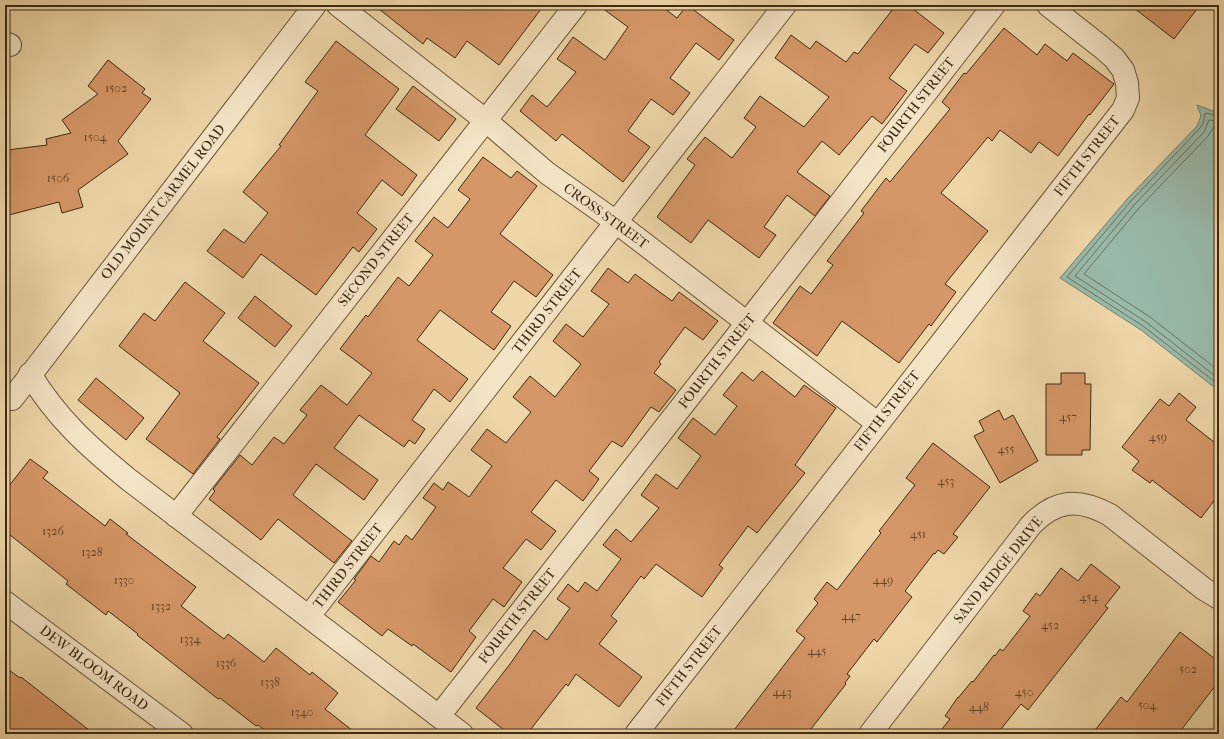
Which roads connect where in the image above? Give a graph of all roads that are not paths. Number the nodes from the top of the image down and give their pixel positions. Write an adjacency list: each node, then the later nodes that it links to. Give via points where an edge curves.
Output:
1 (315, 5): 10 (street, OLD MOUNT CARMEL ROAD)
2 (338, 5): 7 (street, CROSS STREET)
3 (576, 5): 7 (street, SECOND STREET)
4 (785, 5): 8 (street, THIRD STREET)
5 (994, 5): 9 (street, FOURTH STREET)
6 (1048, 5): 12 (street, FIFTH STREET, via 1114,58 1123,70 1128,98 1123,110)
7 (485, 120): 8 (street, CROSS STREET, via 547,172); 13 (street, SECOND STREET)
8 (616, 222): 9 (street, CROSS STREET); 16 (street, THIRD STREET)
9 (747, 323): 12 (street, CROSS STREET); 17 (street, FOURTH STREET)
10 (30, 374): 11 (street, OLD MOUNT CARMEL ROAD); 13 (street, via 54,410 86,444)
11 (12, 399)
12 (877, 423): 20 (street, FIFTH STREET)
13 (176, 516): 16 (street)
14 (1219, 598): 21 (street, SAND RIDGE DRIVE, via 1110,515 1087,505 1064,504 1054,507 1031,525)
15 (5, 602): 18 (street, DEW BLOOM ROAD)
16 (309, 616): 17 (street)
17 (439, 716): 19 (street)
18 (182, 734)
19 (462, 734)
20 (636, 734)
21 (870, 734)

